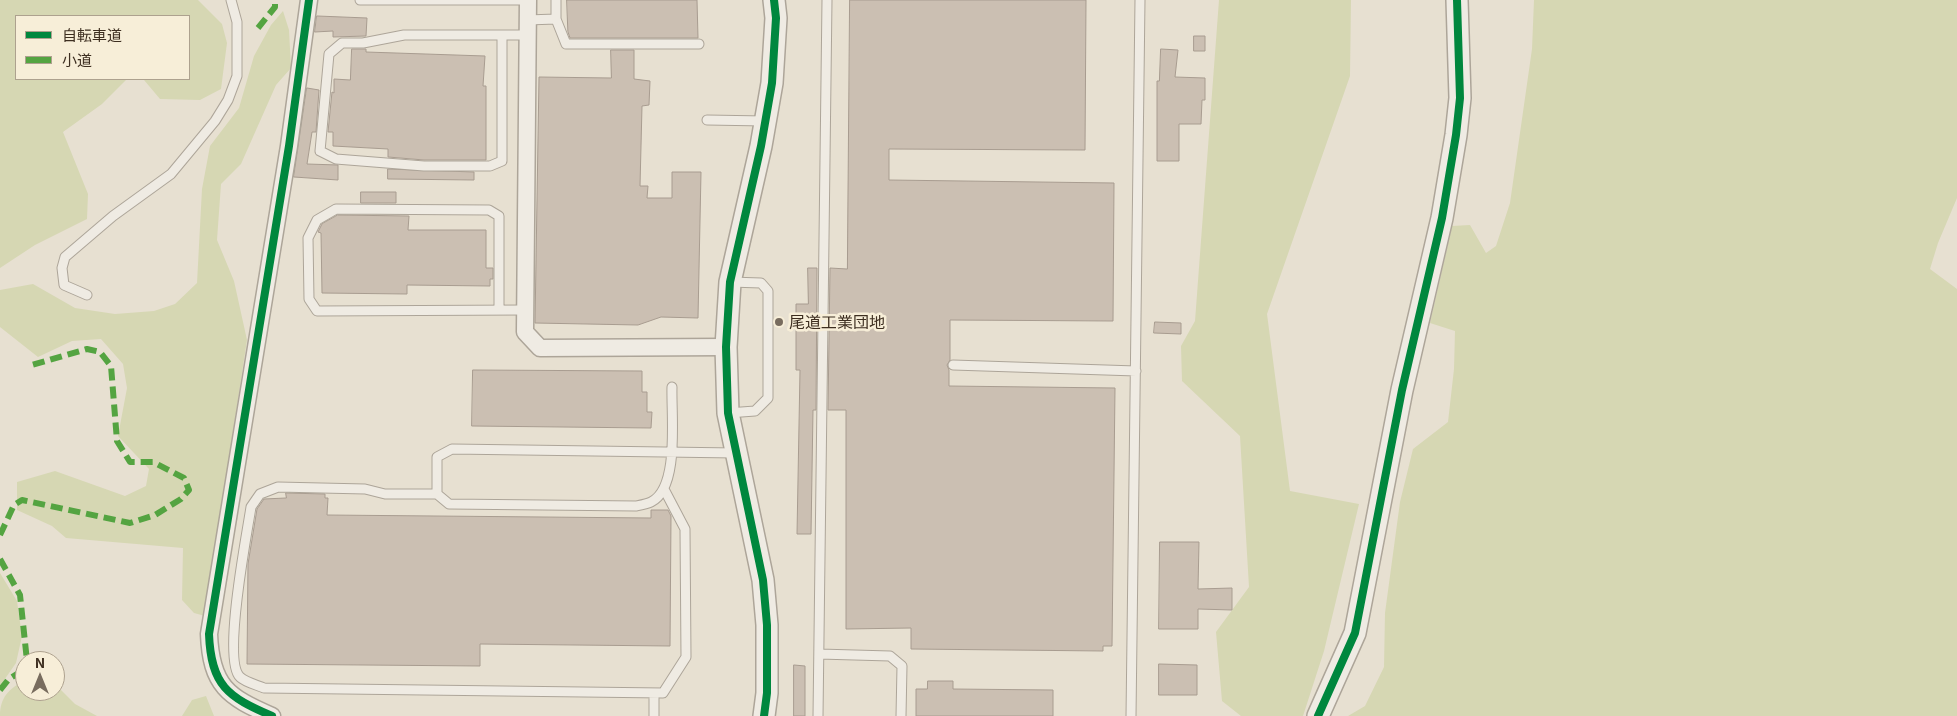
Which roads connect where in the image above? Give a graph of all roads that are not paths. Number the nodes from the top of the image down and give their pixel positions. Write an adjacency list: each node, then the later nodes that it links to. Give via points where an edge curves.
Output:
1 (231, 0): 19 (lane, via 237,22 237,76 228,100 215,121 171,174 113,216 65,257 62,268 64,284)
2 (309, 0): 33 (street, via 209,634 212,662 224,688 239,702)
3 (360, 0): 4 (lane)
4 (450, 0): 5 (lane)
5 (498, 0): 6 (lane)
6 (528, 0): 13 (street)
7 (556, 0): 12 (lane)
8 (774, 0): 17 (street, via 772,83)
9 (827, 0): 31 (lane)
10 (1140, 0): 24 (lane)
11 (1457, 0): 39 (street, via 1460,98 1442,218 1402,390 1355,633)
12 (556, 20): 13 (lane); 15 (lane, via 566,44)
13 (527, 27): 14 (lane); 21 (street)
14 (502, 35): 14 (lane, via 404,35 363,43 342,43 329,54 320,151 336,160 424,166 490,166 502,161)
15 (699, 44)
16 (707, 120): 17 (lane)
17 (765, 121): 18 (street)
18 (730, 282): 22 (street); 26 (lane, via 761,283 768,291 768,398 755,411)
19 (87, 295)
20 (499, 310): 20 (lane, via 499,216 489,210 336,208 317,220 308,238 309,299 317,311); 21 (lane)
21 (525, 310): 22 (street, via 525,332 540,348)
22 (726, 347): 26 (street)
23 (954, 365): 24 (lane)
24 (1136, 370): 38 (lane)
25 (672, 387): 27 (lane)
26 (728, 413): 28 (street)
27 (671, 452): 28 (lane); 29 (lane, via 671,472); 30 (lane, via 452,449 438,457)
28 (737, 453): 35 (street, via 763,580 767,635)
29 (664, 489): 30 (lane, via 652,502 636,506 448,504); 32 (lane, via 685,529 686,657 663,694)
30 (437, 494): 32 (lane, via 278,487 260,494 251,508 234,606 235,668 240,677 264,688)
31 (819, 654): 36 (lane); 37 (lane, via 890,656 902,666)
32 (654, 693): 34 (lane)
33 (272, 716)
34 (654, 716)
35 (764, 716)
36 (818, 716)
37 (901, 716)
38 (1131, 716)
39 (1318, 716)

